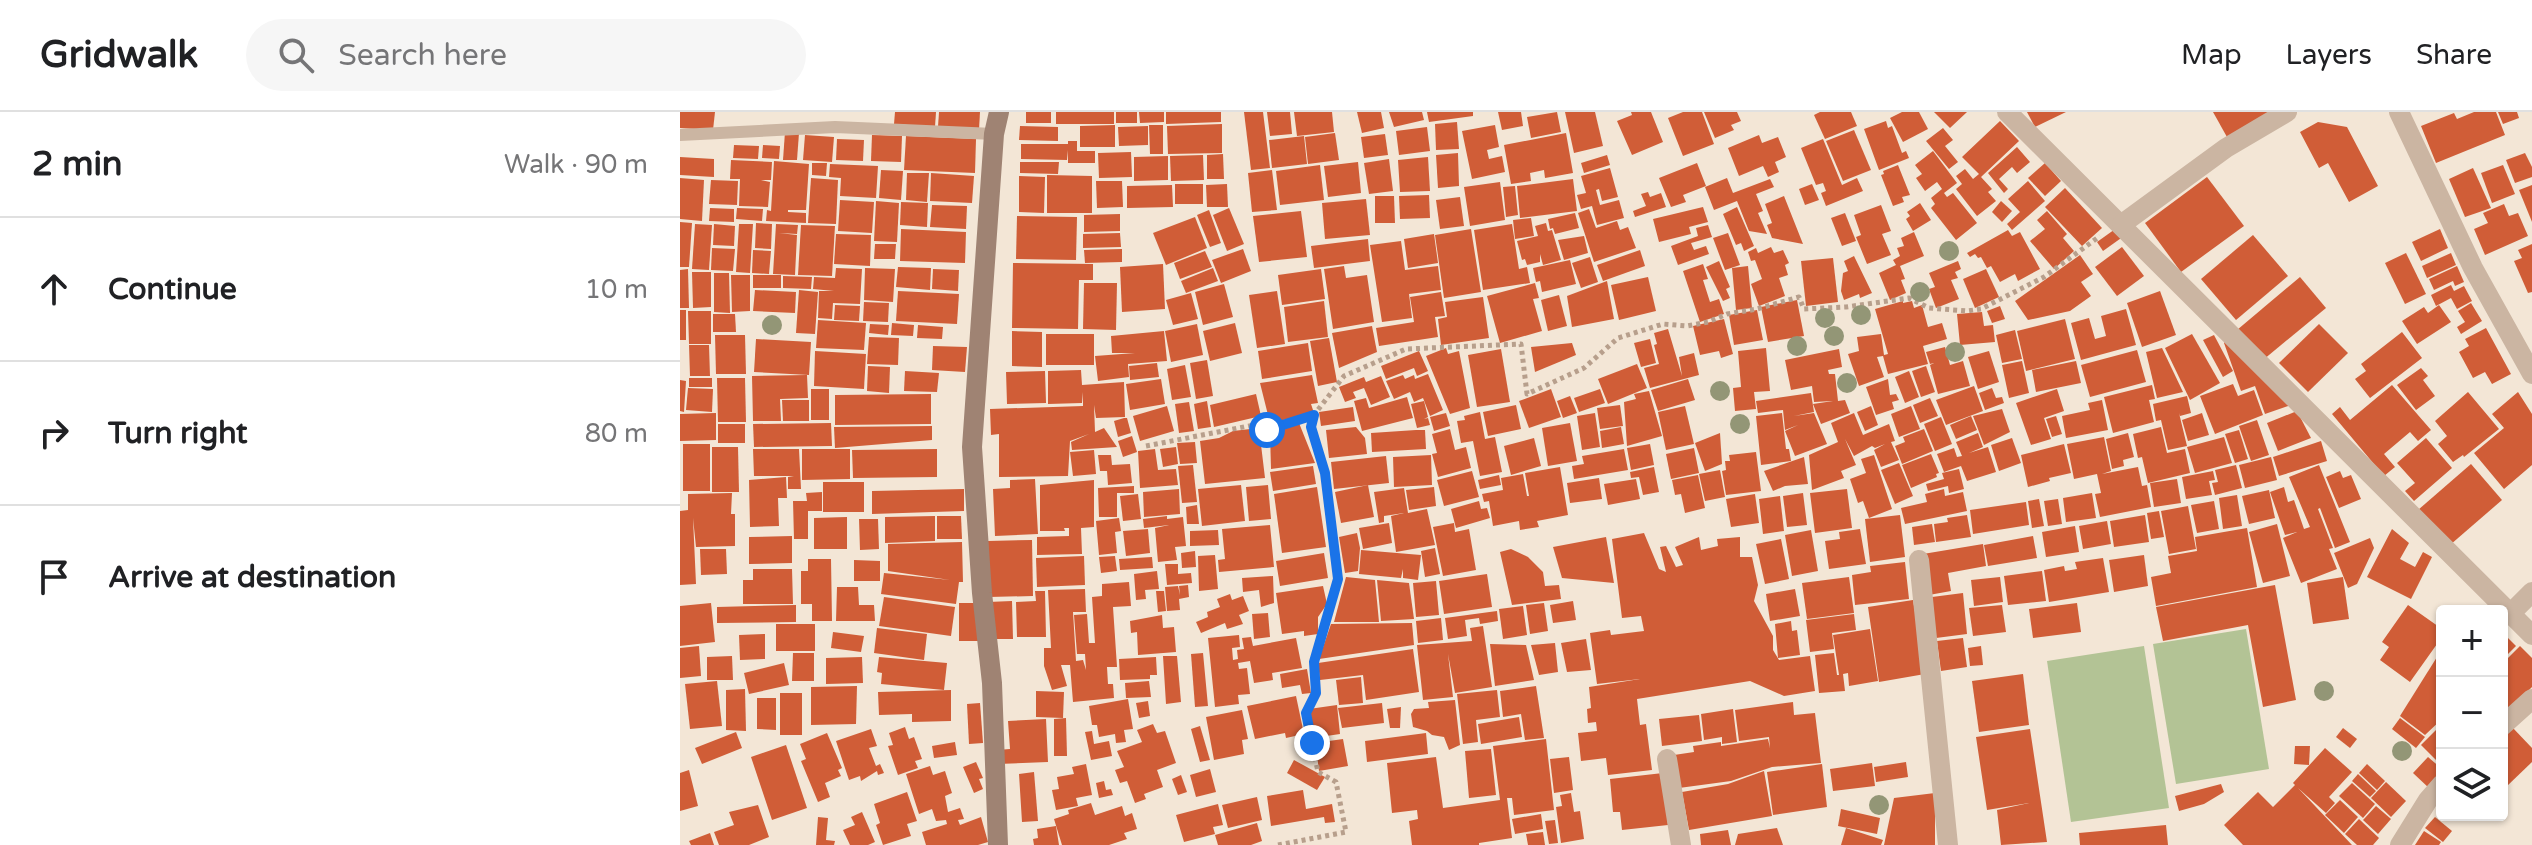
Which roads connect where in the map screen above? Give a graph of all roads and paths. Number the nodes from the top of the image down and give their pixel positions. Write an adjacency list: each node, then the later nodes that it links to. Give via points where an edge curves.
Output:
1 (999, 112): 5 (street)
2 (2007, 112): 7 (street)
3 (2287, 112): 7 (street)
4 (2399, 112): 8 (street, via 2473,268)
5 (994, 134): 6 (lane, via 835,127); 19 (street, via 972,447 992,683)
6 (680, 135)
7 (2118, 220): 9 (path, via 2044,277 1981,309 1929,308 1909,298 1804,309 1799,297 1708,322 1663,324 1618,338 1584,368 1527,394 1521,344 1406,349 1344,376); 13 (street)
8 (2532, 374)
9 (1314, 415): 10 (path, via 1267,430 1264,423); 20 (path, via 1311,427 1325,473 1338,579 1314,662 1316,693 1306,713 1318,772 1336,782 1346,832)
10 (1146, 446)
11 (1919, 560): 22 (street)
12 (2532, 592): 13 (street)
13 (2511, 613): 14 (street)
14 (2532, 635)
15 (2532, 699): 16 (street)
16 (2508, 721)
17 (1667, 759): 21 (street)
18 (2436, 791): 23 (street)
19 (998, 845)
20 (1278, 845)
21 (1681, 845)
22 (1948, 845)
23 (2400, 845)

